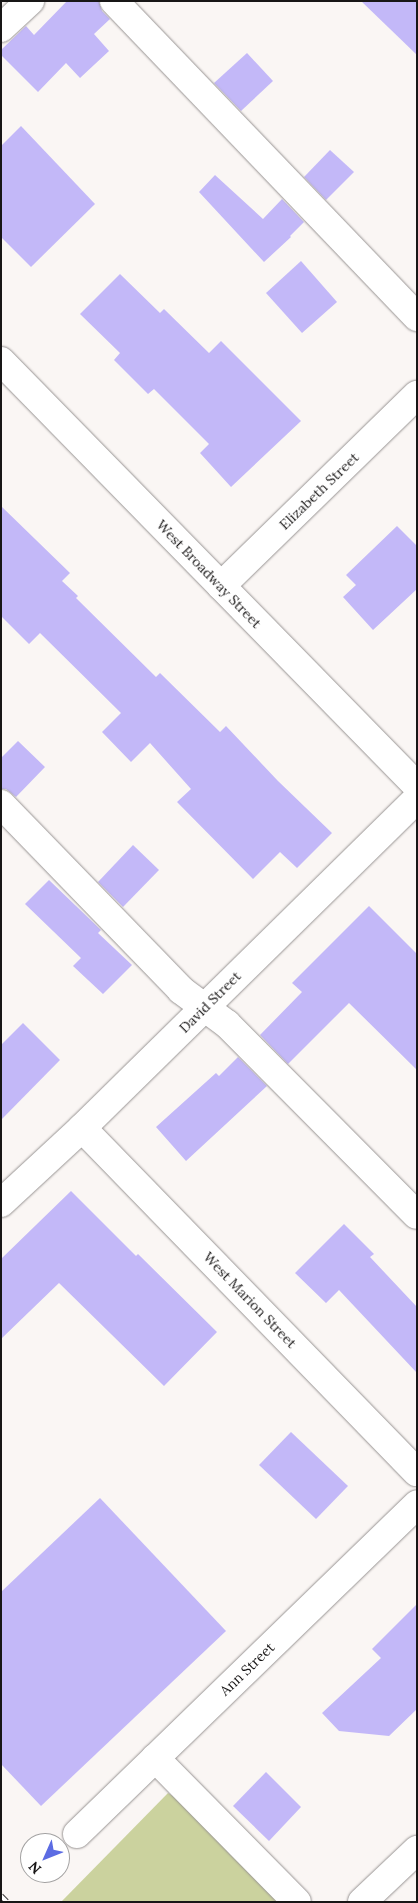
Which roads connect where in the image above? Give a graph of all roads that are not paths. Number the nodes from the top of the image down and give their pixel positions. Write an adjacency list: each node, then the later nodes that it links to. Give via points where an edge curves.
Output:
1 (30, 1): 3 (street)
2 (114, 1): 4 (street)
3 (1, 28)
4 (417, 317)
5 (1, 361): 7 (street, West Broadway Street)
6 (417, 395): 7 (street, Elizabeth Street)
7 (221, 586): 8 (street, West Broadway Street)
8 (417, 786)
9 (417, 799): 11 (street, David Street)
10 (1, 804): 11 (street, via 181,990)
11 (204, 1008): 12 (street, David Street); 14 (street, via 226,1024)
12 (82, 1128): 13 (street, David Street); 15 (street, West Marion Street)
13 (6, 1189)
14 (417, 1215)
15 (417, 1472)
16 (417, 1504): 17 (street, Ann Street)
17 (155, 1758): 18 (street, Ann Street); 20 (street)
18 (78, 1834)
19 (417, 1850): 21 (street)
20 (297, 1902)
21 (362, 1902)

